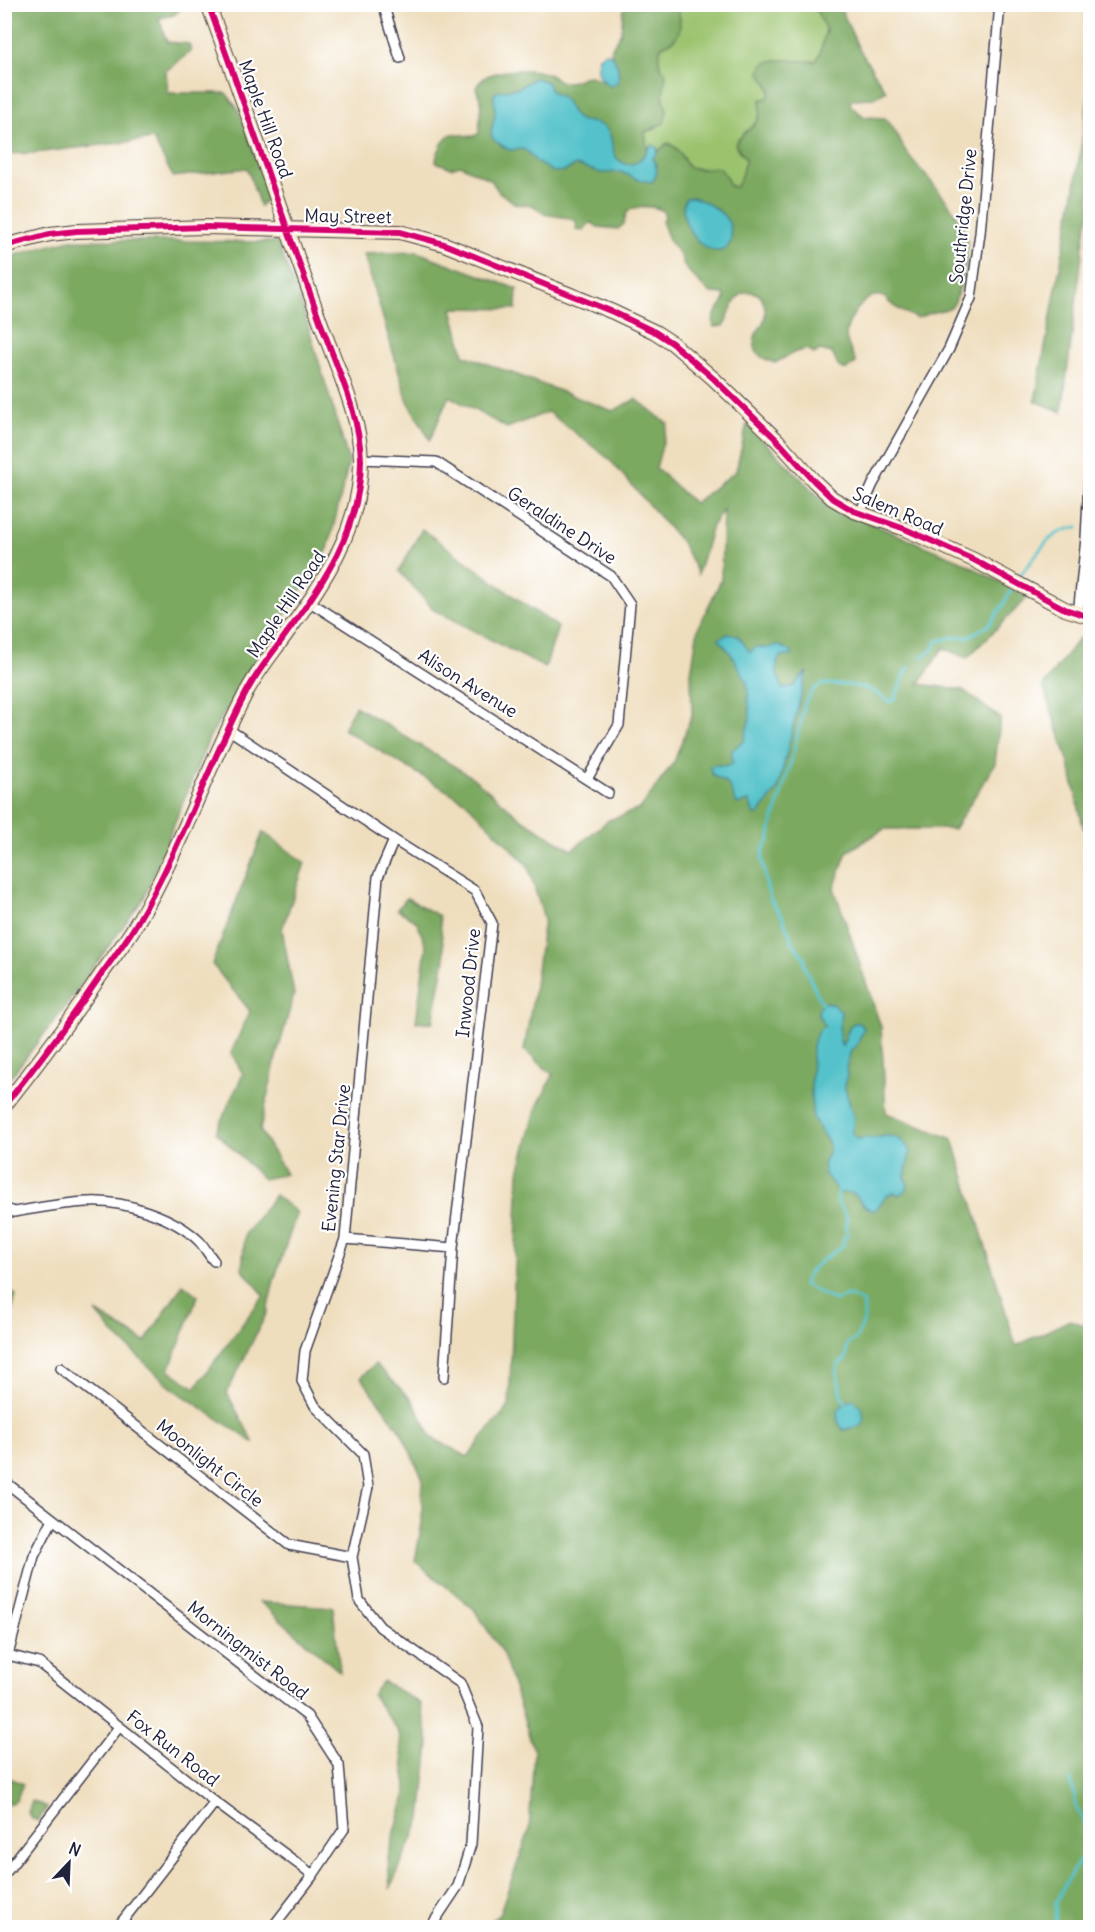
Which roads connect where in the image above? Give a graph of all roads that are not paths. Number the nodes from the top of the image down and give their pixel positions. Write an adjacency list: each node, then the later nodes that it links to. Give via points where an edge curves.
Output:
1 (208, 4): 5 (street, Maple Hill Road)
2 (383, 4): 4 (street)
3 (1000, 4): 10 (street, Southridge Drive, via 980,232 970,298 949,349)
4 (400, 58)
5 (289, 230): 6 (street, May Street, via 206,227 77,231); 7 (street, May Street, via 400,232 491,261 655,332); 8 (street, Maple Hill Road, via 346,392)
6 (4, 246)
7 (725, 390): 10 (street, Salem Road, via 822,489)
8 (361, 459): 11 (street, Maple Hill Road, via 350,528 332,568); 14 (street, Geraldine Drive, via 436,462 611,576 630,604 619,725)
9 (1090, 461): 12 (street)
10 (860, 513): 12 (street, Salem Road, via 974,560)
11 (310, 602): 13 (street, Maple Hill Road, via 247,690); 14 (street, Alison Avenue)
12 (1084, 616)
13 (228, 729): 16 (street, Inwood Drive); 17 (street, Maple Hill Road, via 174,854 138,922 48,1051)
14 (587, 779): 15 (street, Alison Avenue)
15 (608, 793)
16 (394, 840): 19 (street, Evening Star Drive, via 378,877); 20 (street, Inwood Drive, via 475,891 492,923)
17 (4, 1106)
18 (4, 1208): 21 (street, via 14,1212 90,1202 126,1205 177,1225 199,1242)
19 (345, 1239): 20 (street); 26 (street, Evening Star Drive, via 305,1351 302,1381 315,1406 363,1454 368,1487)
20 (453, 1248): 23 (street, Inwood Drive)
21 (214, 1261)
22 (61, 1368): 26 (street, Moonlight Circle, via 289,1545)
23 (444, 1377)
24 (4, 1481): 25 (street, Morningmist Road)
25 (53, 1519): 27 (street, via 34,1556); 31 (street, Morningmist Road, via 306,1716 339,1765 344,1829)
26 (352, 1557): 34 (street, Evening Star Drive, via 359,1600 380,1627 460,1683 478,1726 471,1844 458,1886)
27 (6, 1660): 28 (street, Fox Run Road, via 39,1663)
28 (119, 1727): 29 (street, Fox Run Road); 30 (street)
29 (215, 1802): 31 (street, Fox Run Road); 32 (street)
30 (4, 1875)
31 (313, 1875): 33 (street, Morningmist Road)
32 (117, 1928)
33 (272, 1928)
34 (430, 1928)

